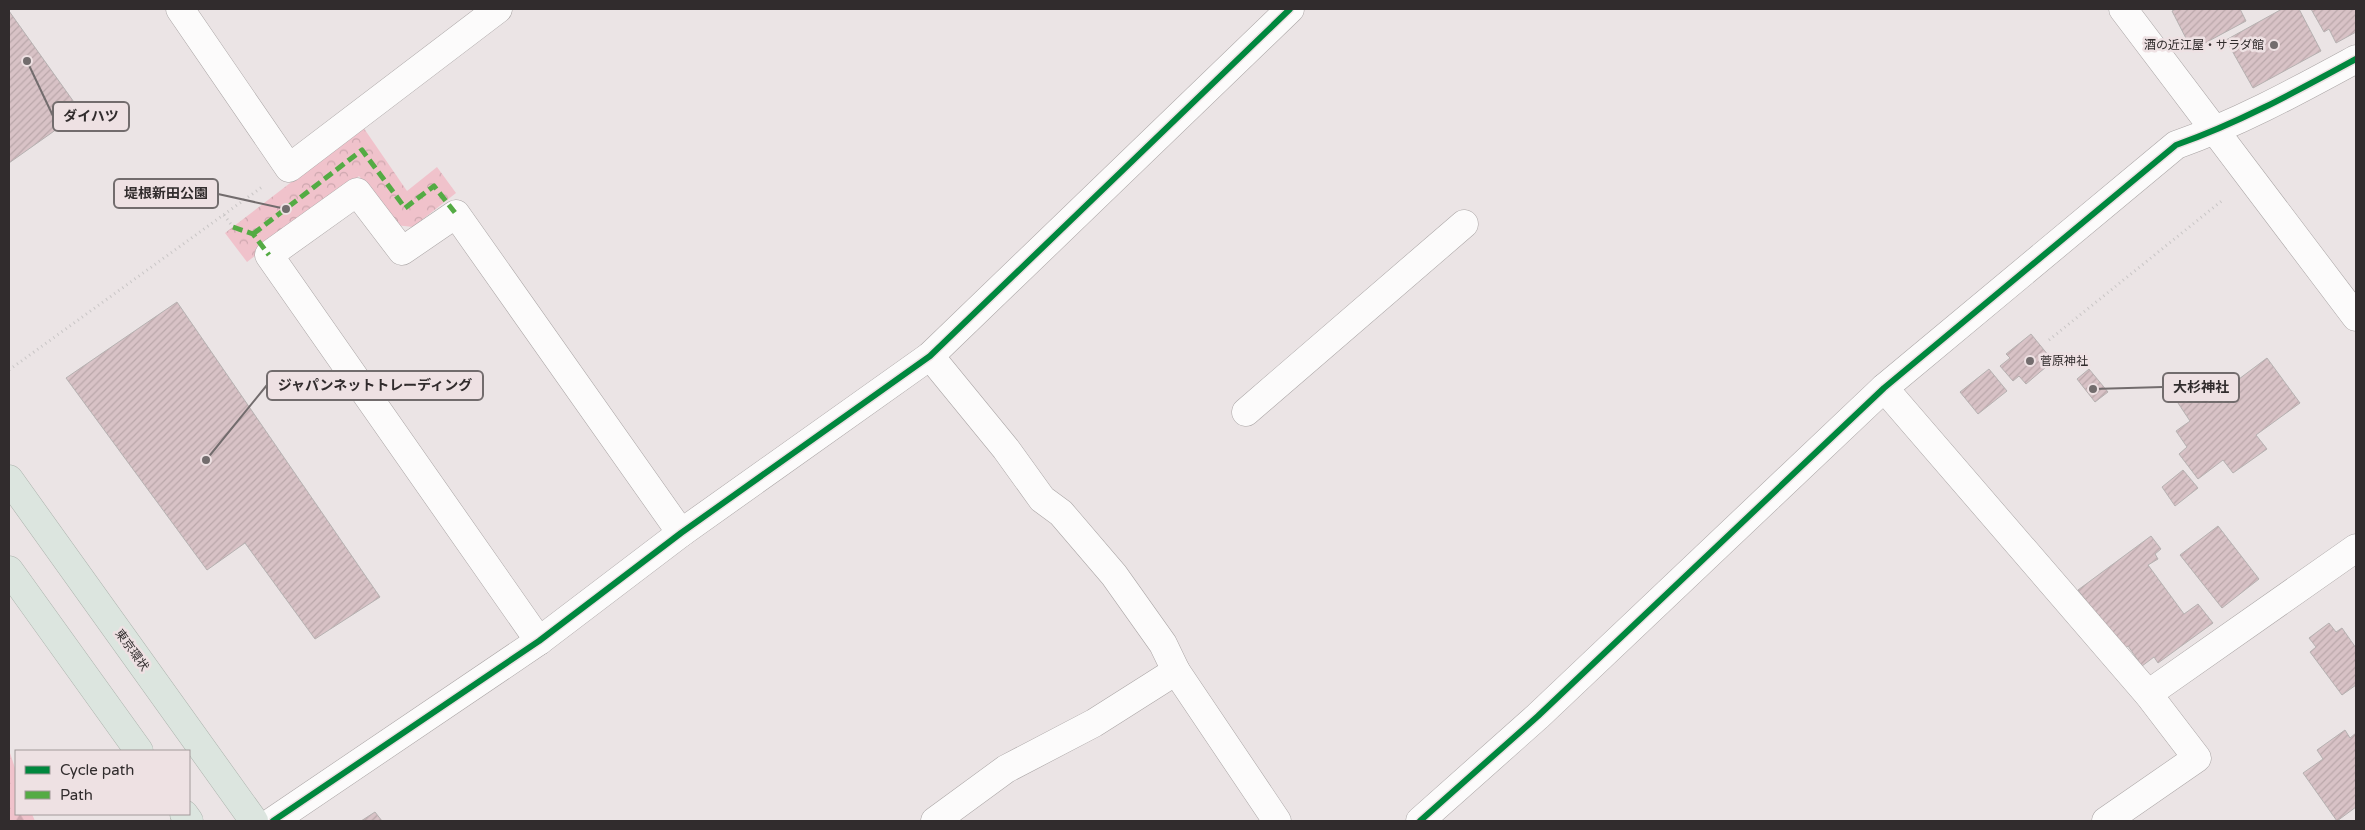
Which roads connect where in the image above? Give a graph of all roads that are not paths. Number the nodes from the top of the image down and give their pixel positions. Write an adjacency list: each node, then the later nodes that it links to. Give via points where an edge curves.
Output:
1 (180, 9): 2 (street, via 289,168)
2 (498, 9)
3 (1290, 9): 9 (street)
4 (2123, 9): 6 (street)
5 (2356, 59): 6 (street)
6 (2215, 131): 8 (street); 10 (street, via 2176,145)
7 (1464, 224): 11 (street)
8 (2356, 317)
9 (930, 356): 13 (street); 17 (street, via 1042,499 1061,512 1114,575 1162,644)
10 (1884, 388): 18 (street); 24 (street, via 1538,716)
11 (1246, 412)
12 (9, 480): 20 (highway, 東京環状)
13 (681, 533): 16 (street); 16 (street, via 456,214 402,251 357,192 270,255)
14 (2356, 548): 18 (street)
15 (9, 570): 19 (highway)
16 (538, 641): 21 (street)
17 (1176, 671): 22 (street, via 1094,723 1006,769); 23 (street)
18 (2148, 694): 25 (street, via 2197,758)
19 (138, 750)
20 (254, 821)
21 (273, 821)
22 (935, 821)
23 (1277, 821)
24 (1420, 821)
25 (2106, 821)

